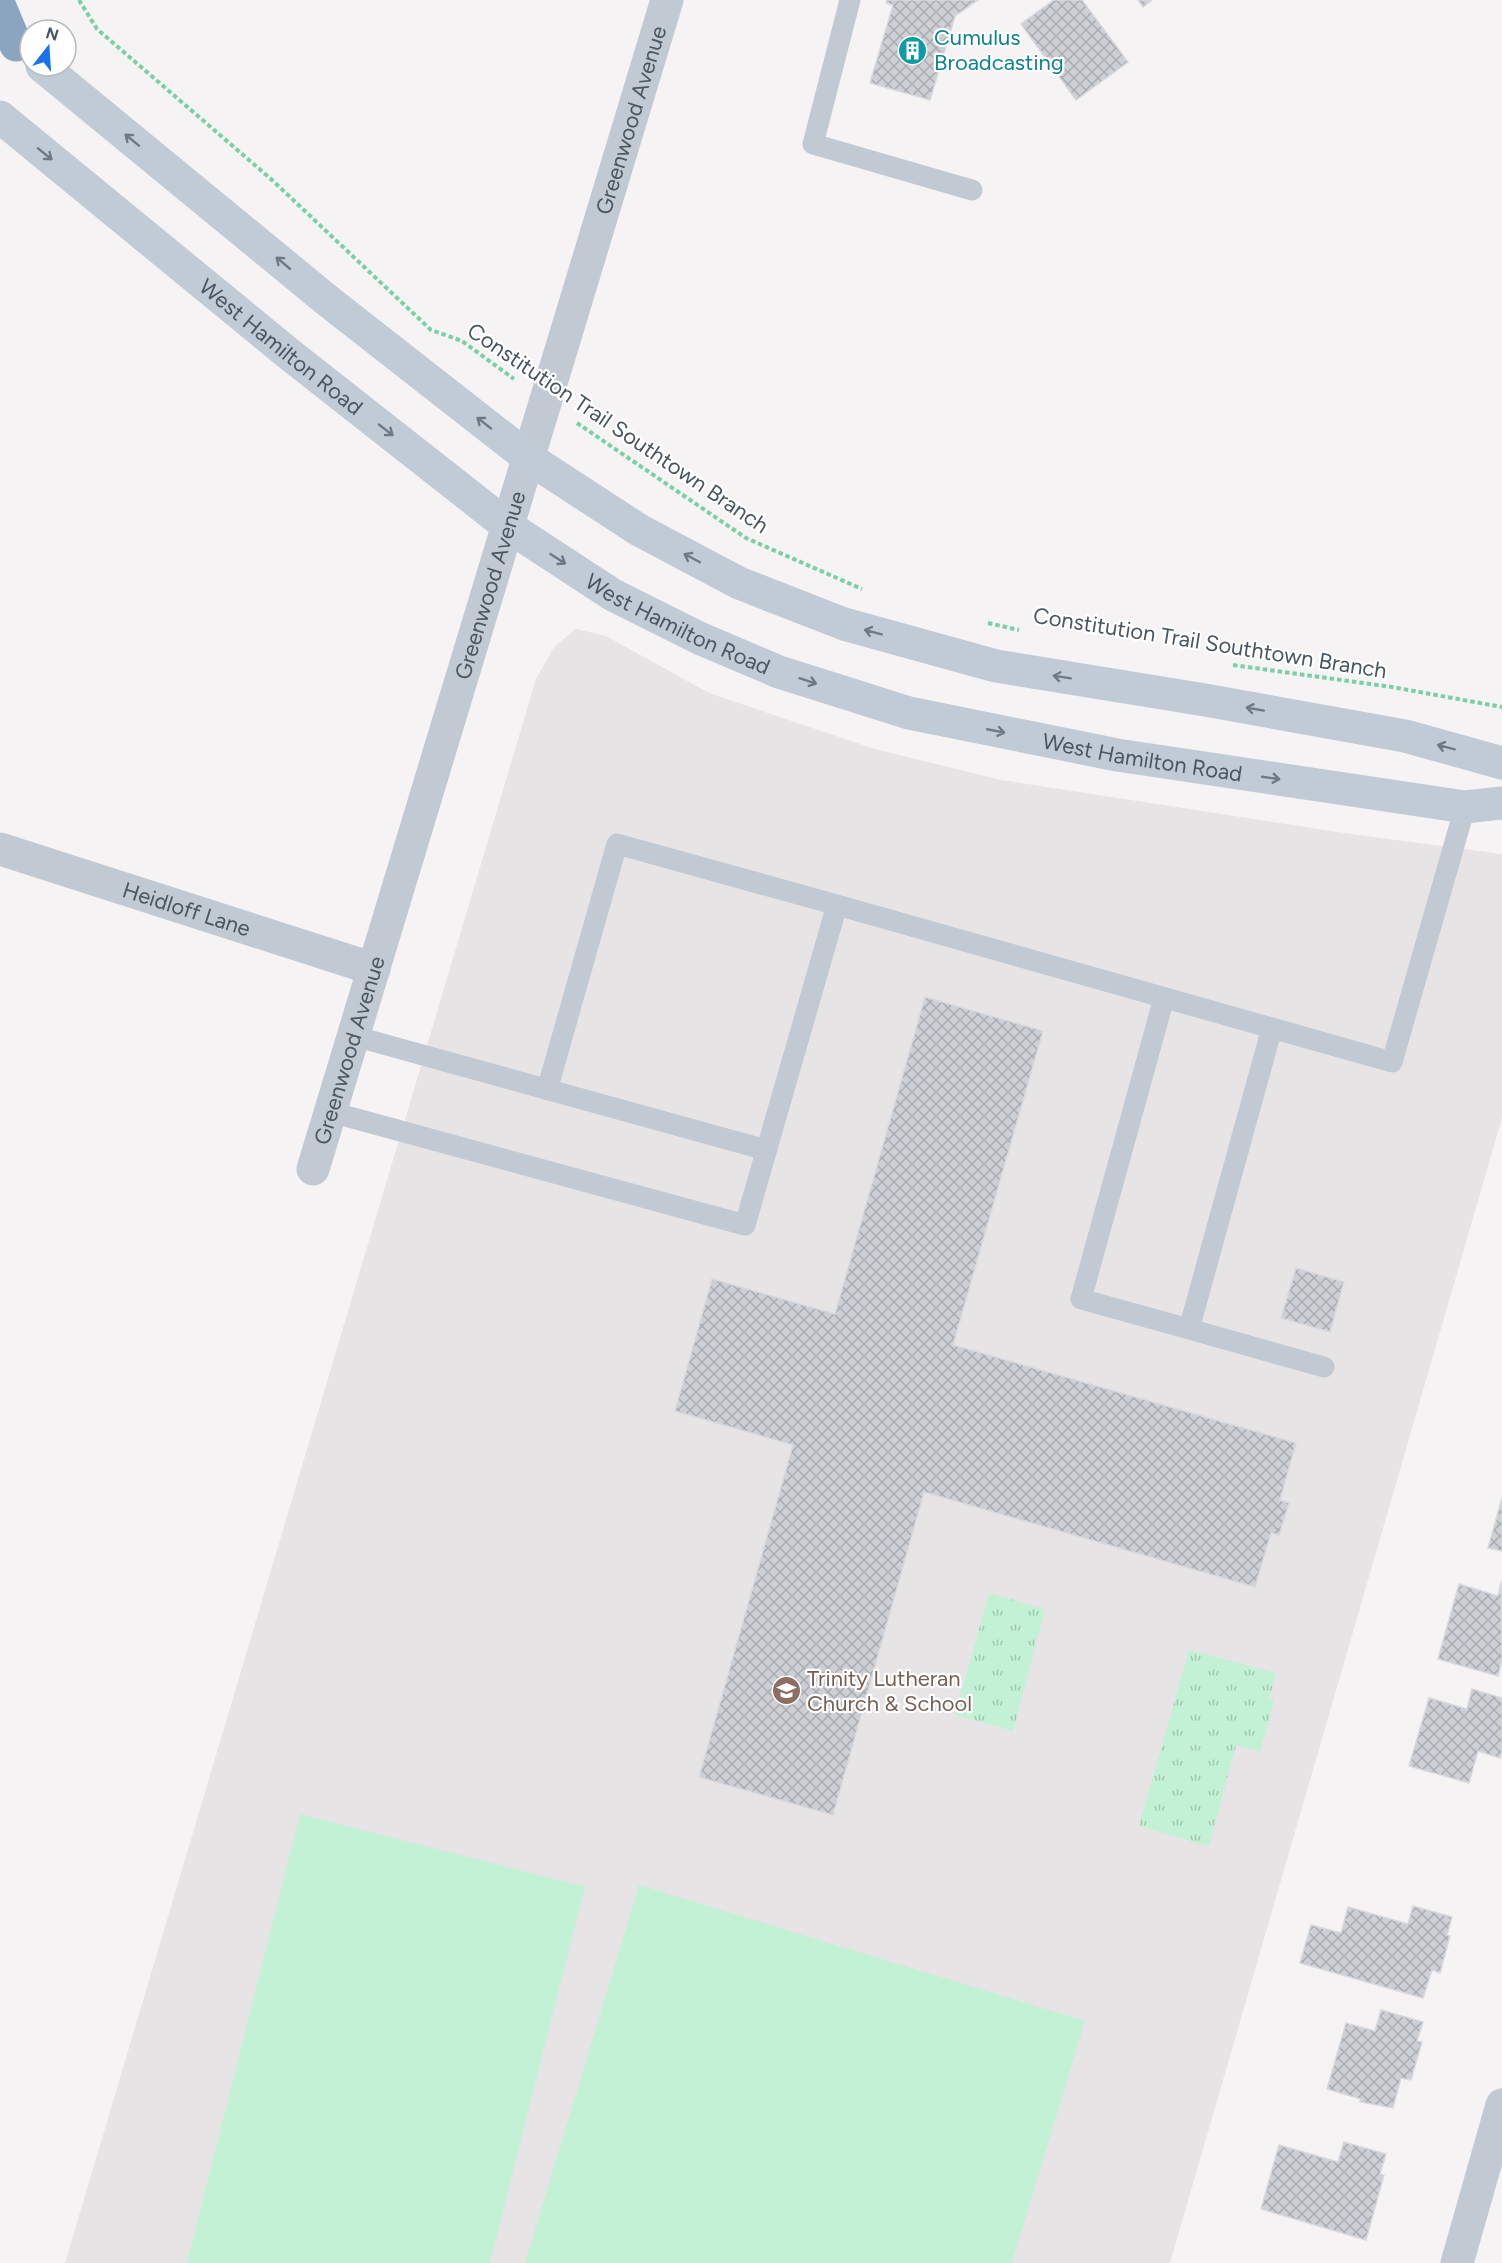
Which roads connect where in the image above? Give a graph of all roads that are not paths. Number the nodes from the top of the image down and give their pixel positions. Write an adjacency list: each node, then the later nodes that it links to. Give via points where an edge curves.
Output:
1 (667, 0): 8 (street, Greenwood Avenue)
2 (850, 0): 7 (lane, via 813,144)
3 (0, 7): 4 (highway)
4 (15, 44)
5 (57, 78): 8 (main road, one-way to 5, via 328,301)
6 (0, 117): 9 (main road, West Hamilton Road, one-way to 9)
7 (972, 190)
8 (530, 459): 9 (street, Greenwood Avenue); 10 (main road, one-way to 8, via 1405,736 996,666 844,624 739,583 639,530)
9 (509, 527): 12 (main road, West Hamilton Road, one-way to 12, via 613,595 699,638 779,672 909,713 1116,755); 15 (street, Greenwood Avenue)
10 (1502, 763)
11 (1502, 803): 12 (main road, West Hamilton Road)
12 (1465, 807): 17 (lane, via 1392,1062)
13 (0, 849): 15 (street, Heidloff Lane)
14 (837, 905): 16 (lane); 19 (lane, via 617,844); 21 (lane)
15 (374, 969): 18 (street, Greenwood Avenue)
16 (1164, 998): 17 (lane); 23 (lane, via 1081,1299)
17 (1272, 1028): 23 (lane)
18 (354, 1036): 19 (lane); 20 (street, Greenwood Avenue)
19 (547, 1090): 21 (lane)
20 (331, 1112): 21 (lane, via 745,1225); 22 (street, Greenwood Avenue)
21 (766, 1150)
22 (313, 1169)
23 (1189, 1329): 24 (lane)
24 (1324, 1367)
25 (1502, 2105): 26 (street)
26 (1491, 2185): 27 (street)
27 (1458, 2263)

